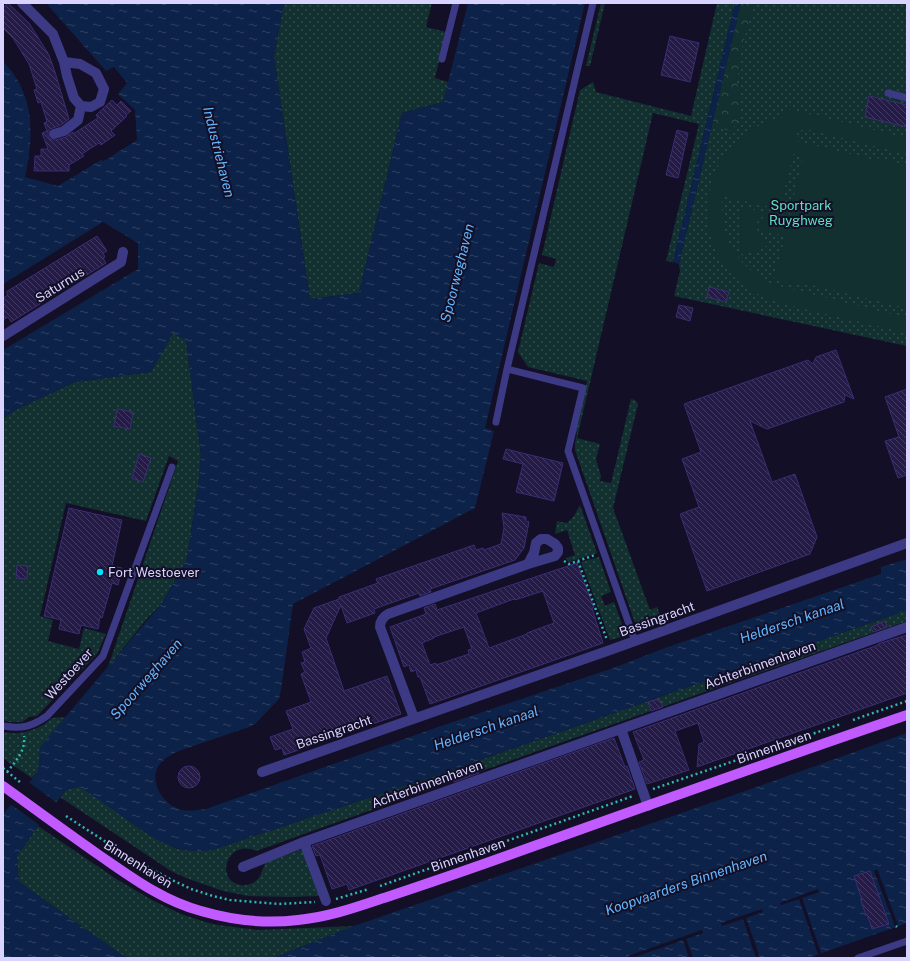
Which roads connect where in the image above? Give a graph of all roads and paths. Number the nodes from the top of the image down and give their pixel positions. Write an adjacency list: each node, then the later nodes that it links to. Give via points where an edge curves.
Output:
1 (22, 3): 5 (street, via 53,34)
2 (456, 3): 4 (lane)
3 (593, 3): 12 (lane)
4 (442, 59)
5 (64, 62): 8 (street, via 74,98); 8 (street, via 80,64 96,73 104,89 100,102 91,107)
6 (888, 93): 7 (lane)
7 (907, 98)
8 (81, 106): 9 (street, via 78,120 64,131)
9 (54, 134)
10 (123, 252): 11 (street, Saturnus, via 121,262)
11 (3, 336)
12 (507, 369): 13 (lane); 16 (lane, via 583,388 568,451)
13 (496, 422)
14 (172, 467): 25 (lane, Westoever, via 103,656 47,716 31,726)
15 (907, 543): 19 (street, Bassingracht)
16 (605, 552): 19 (lane); 20 (path, via 578,561)
17 (528, 564): 23 (street, via 384,616 380,627)
18 (907, 626): 26 (street, Achterbinnenhaven)
19 (635, 641): 20 (street, Bassingracht)
20 (610, 650): 23 (street, Bassingracht)
21 (907, 701): 32 (path, Binnenhaven)
22 (907, 715): 33 (main road, Binnenhaven)
23 (414, 718): 29 (street, Bassingracht)
24 (3, 726): 25 (lane, Westoever)
25 (24, 727): 28 (path, via 24,747)
26 (621, 728): 32 (street); 35 (street, Achterbinnenhaven)
27 (3, 768): 28 (path)
28 (7, 772): 30 (path)
29 (262, 772)
30 (23, 785)
31 (3, 786): 33 (main road, Binnenhaven, via 150,890 200,911 274,922 313,918 350,909)
32 (643, 792): 33 (street); 37 (path, Binnenhaven)
33 (648, 806)
34 (62, 813): 39 (path, via 126,855 191,889 230,900 279,904)
35 (304, 842): 36 (street, Achterbinnenhaven); 39 (street)
36 (243, 867)
37 (380, 886)
38 (372, 888): 39 (path)
39 (326, 901)
40 (907, 941): 41 (lane)
41 (858, 958)

